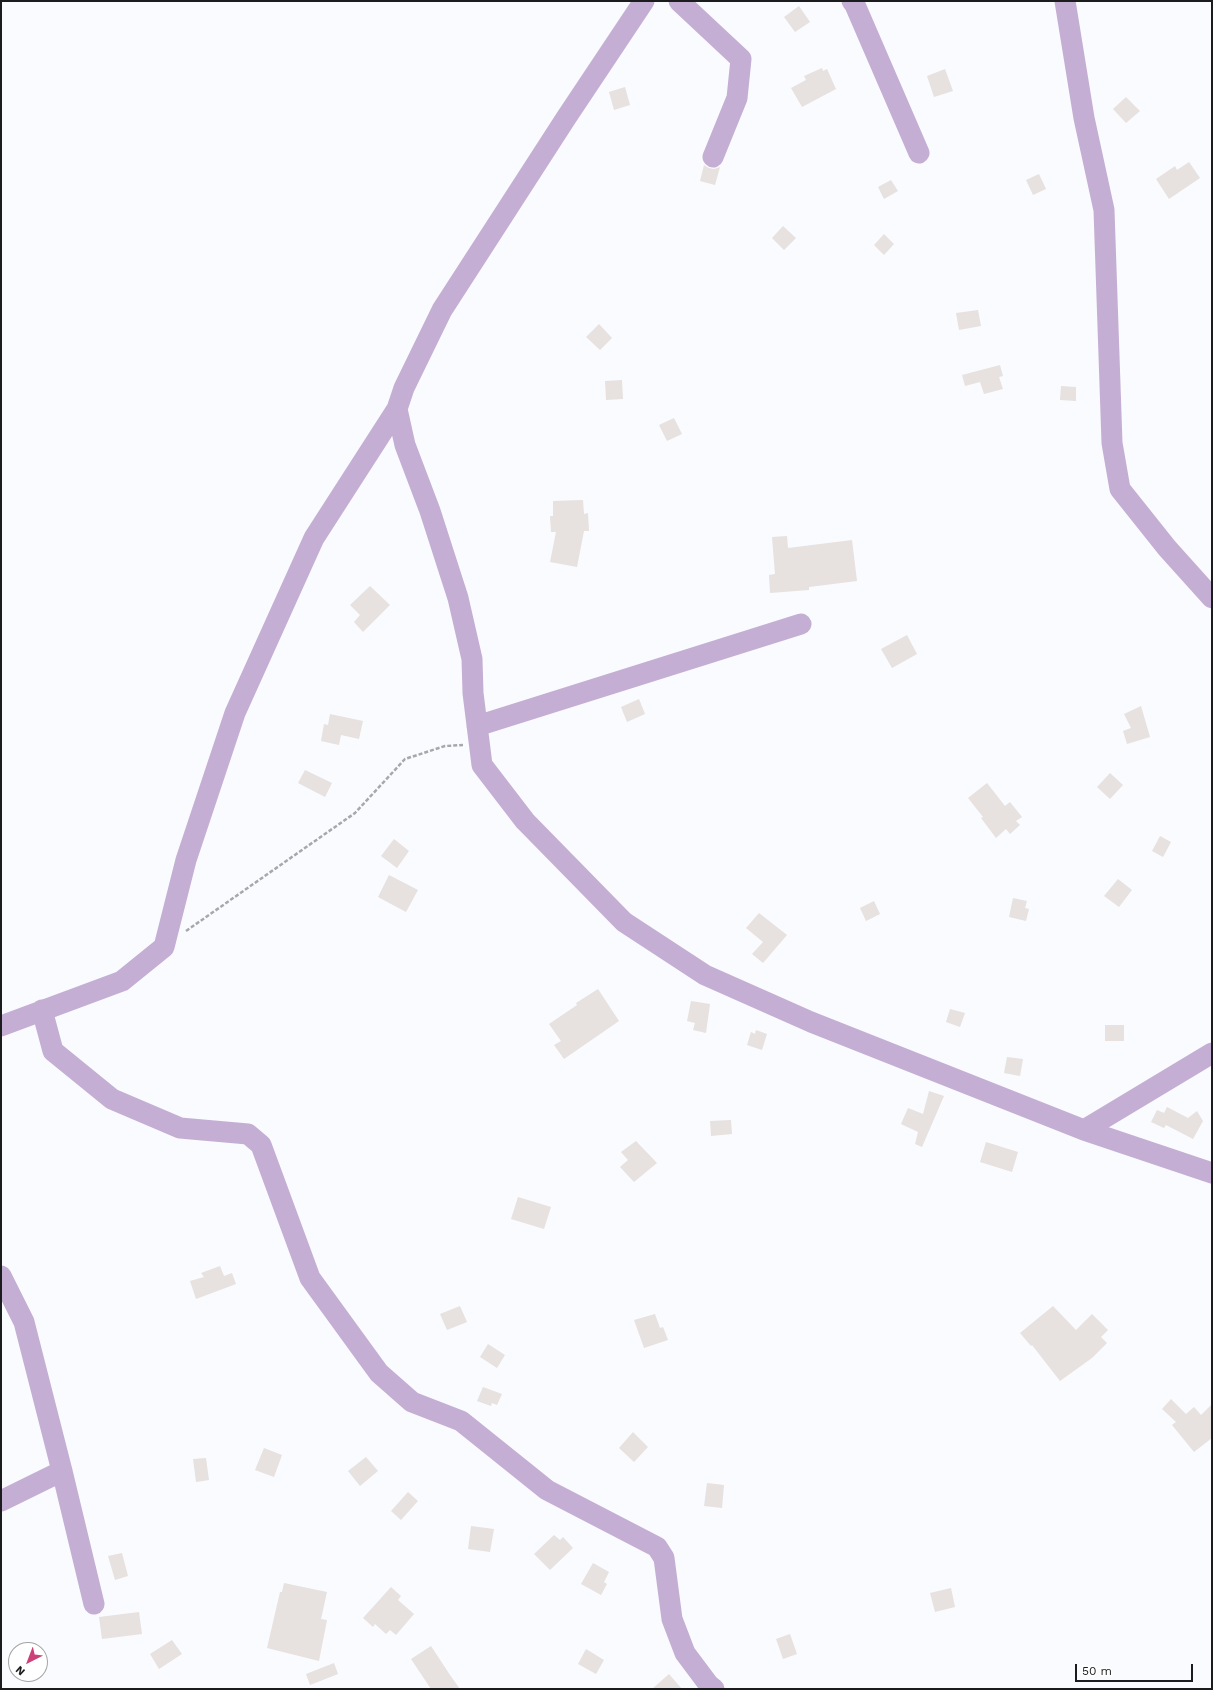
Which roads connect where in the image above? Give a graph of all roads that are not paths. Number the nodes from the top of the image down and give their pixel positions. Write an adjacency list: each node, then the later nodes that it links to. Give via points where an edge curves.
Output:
1 (644, 1): 7 (street, via 442,310 404,388)
2 (679, 1): 6 (street, via 742,59 737,98)
3 (852, 1): 5 (street)
4 (1065, 1): 8 (street, via 1068,32 1084,118 1104,210 1112,443 1120,489 1167,548)
5 (919, 153)
6 (713, 157)
7 (397, 409): 10 (street, via 405,445 430,511 458,598 472,659); 11 (street, via 314,538 235,713 186,860 164,947 122,981)
8 (1212, 598)
9 (802, 624): 10 (street)
10 (478, 735): 14 (street, via 482,765 525,821 624,922 699,971 811,1022)
11 (42, 1010): 12 (street); 20 (street, via 53,1051 112,1099 180,1128 248,1134 261,1145 310,1278 379,1373 412,1402 460,1422 547,1490 658,1547 664,1558 672,1619 685,1653)
12 (4, 1023)
13 (1212, 1052): 14 (street)
14 (1084, 1130): 15 (street)
15 (1212, 1174)
16 (1, 1276): 17 (street, via 24,1322)
17 (62, 1471): 18 (street); 19 (street)
18 (1, 1501)
19 (94, 1604)
20 (714, 1689)

